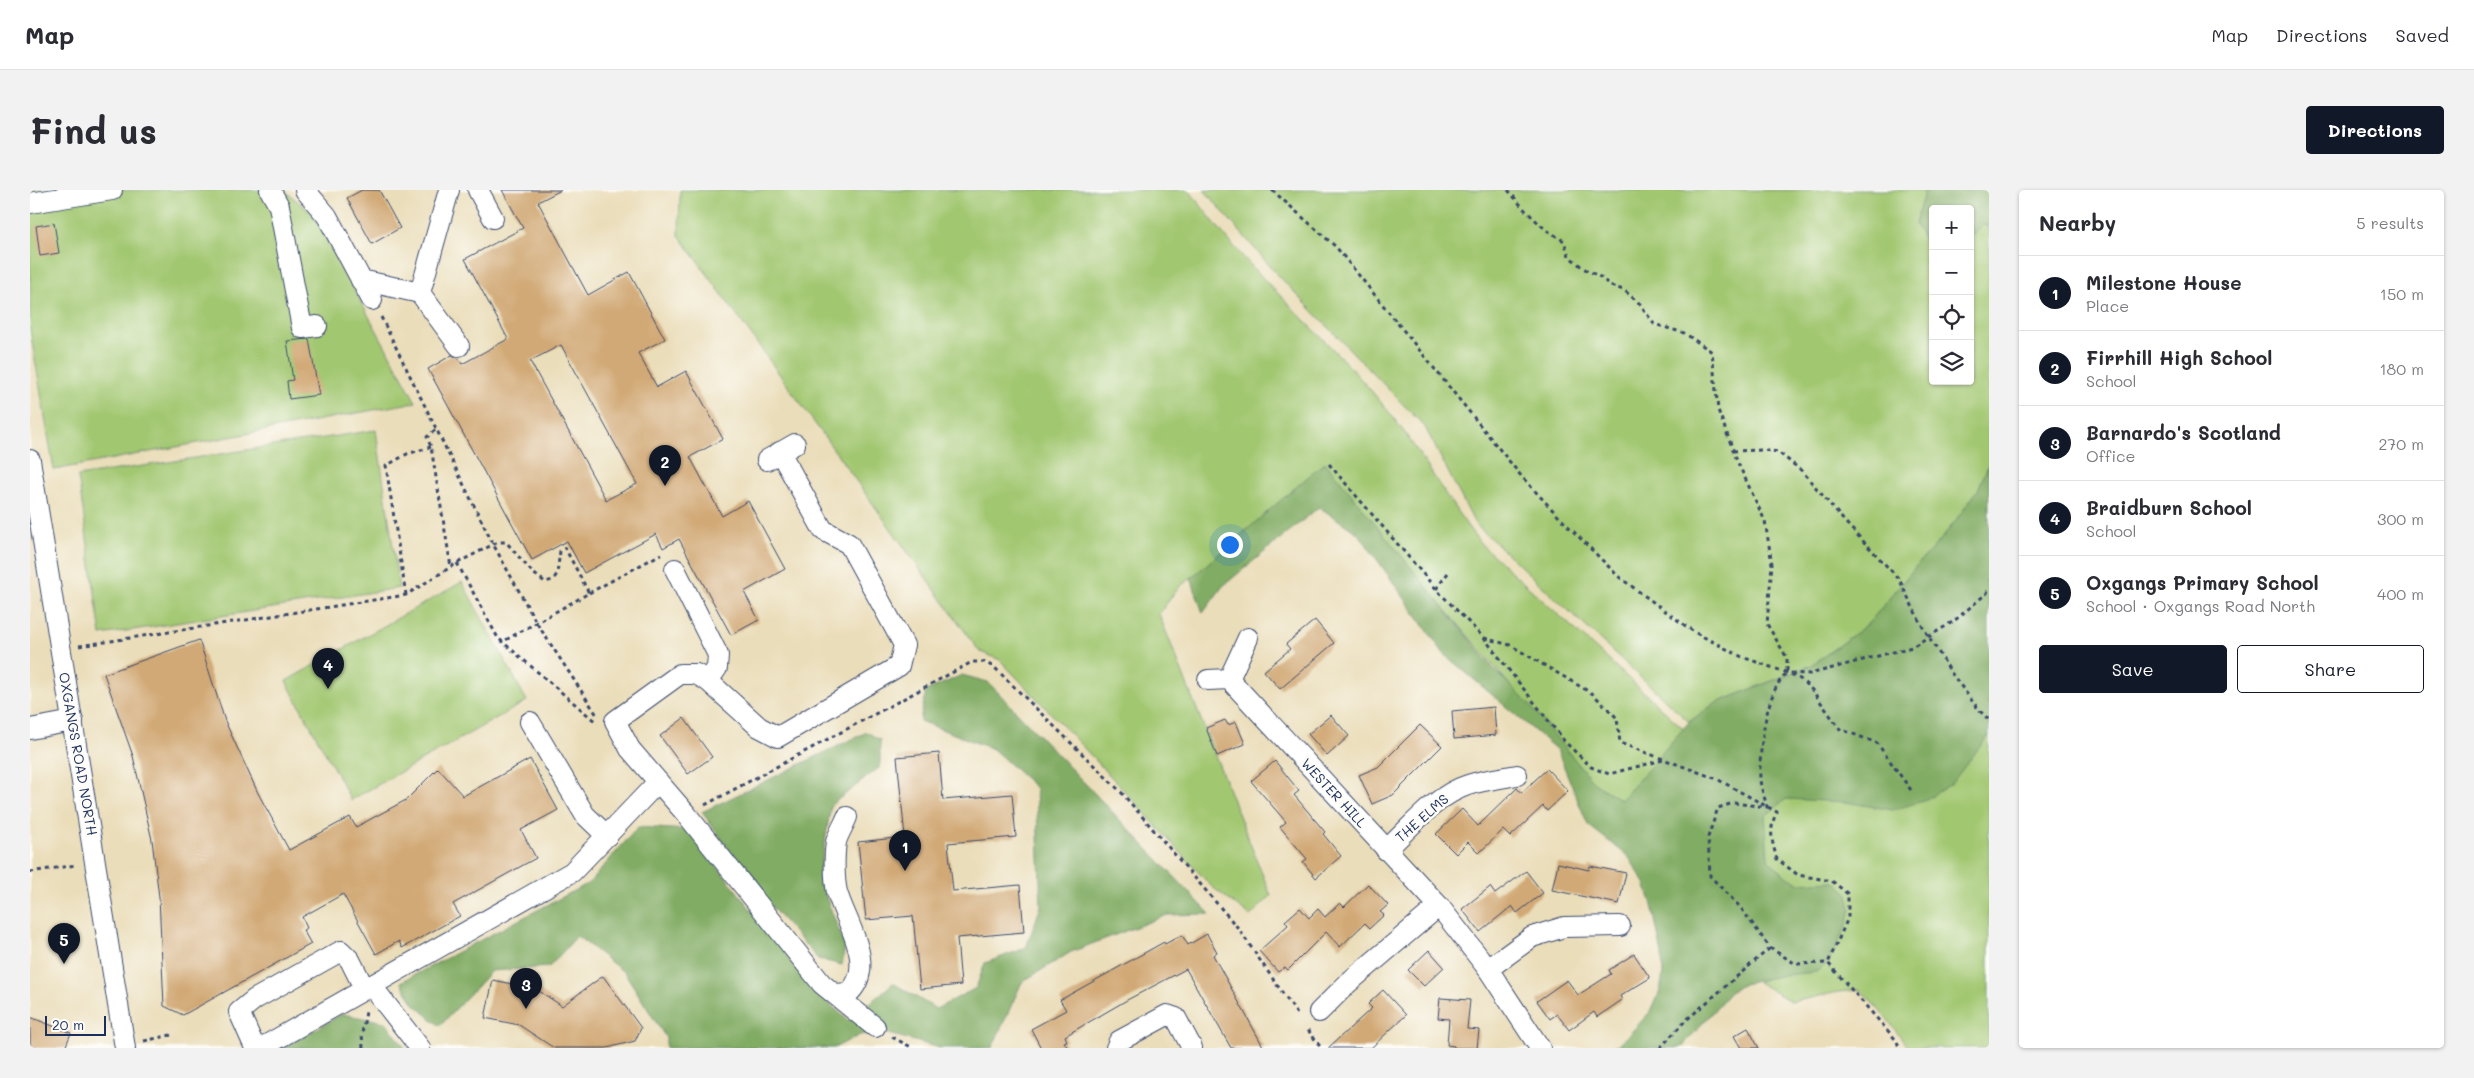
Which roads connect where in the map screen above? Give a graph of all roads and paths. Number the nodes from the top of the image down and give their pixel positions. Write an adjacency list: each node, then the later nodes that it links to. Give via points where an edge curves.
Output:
1 (112, 190): 8 (street)
2 (270, 190): 13 (street, via 279,206 302,328)
3 (305, 190): 10 (street, via 327,216)
4 (449, 190): 11 (street)
5 (478, 190): 9 (street)
6 (1272, 190): 37 (path, via 1336,247 1522,477 1619,577 1694,632 1742,657)
7 (1508, 190): 17 (path, via 1525,210 1564,241 1569,256 1583,268 1610,286 1624,290 1640,304 1654,324 1684,333 1712,352 1718,410)
8 (30, 203)
9 (493, 218)
10 (362, 280): 11 (street); 12 (street)
11 (420, 293): 14 (street)
12 (372, 300): 15 (path)
13 (317, 326)
14 (459, 346)
15 (435, 430): 16 (path, via 427,437); 21 (path)
16 (431, 447): 24 (path); 30 (path, via 407,454 386,466)
17 (1734, 451): 32 (path, via 1778,452 1802,471 1899,579); 37 (path, via 1764,521 1772,564 1766,624 1787,658)
18 (781, 452): 40 (street, via 823,530 849,544 904,645 899,666 778,737 759,727)
19 (30, 460): 36 (street, OXGANGS ROAD NORTH)
20 (1329, 464): 28 (path)
21 (493, 544): 22 (path); 29 (path, via 506,542 545,582 553,580 557,574 560,551 564,548); 31 (path)
22 (457, 563): 24 (path); 35 (path)
23 (644, 563): 29 (path)
24 (451, 567): 30 (path)
25 (675, 569): 40 (street, via 718,655 717,668)
26 (1448, 573): 28 (path)
27 (1989, 587): 32 (path, via 1987,593 1954,621)
28 (1436, 590): 34 (path)
29 (589, 593): 31 (path)
30 (406, 595): 36 (path)
31 (536, 622): 35 (path); 41 (path)
32 (1929, 636): 37 (path, via 1912,647 1810,674); 42 (path, via 1952,674)
33 (1248, 638): 38 (street)
34 (1484, 638): 47 (path, via 1510,645 1593,694 1617,718 1620,743); 47 (path, via 1565,742 1591,767 1609,774)
35 (502, 642): 45 (path)
36 (61, 648): 43 (street, OXGANGS ROAD NORTH)
37 (1788, 673): 50 (path, via 1812,690 1840,729 1877,744); 51 (path, via 1775,689 1761,751 1760,782)
38 (1229, 679): 39 (street); 55 (street, WESTER HILL)
39 (1208, 680)
40 (708, 681): 49 (street, via 696,674 680,674 615,721 630,749)
41 (600, 718)
42 (1989, 720)
43 (73, 721): 46 (street); 56 (street, OXGANGS ROAD NORTH)
44 (530, 722): 54 (street, via 585,815)
45 (603, 728)
46 (30, 729)
47 (1664, 760): 51 (path, via 1717,779)
48 (1517, 775): 55 (street, THE ELMS, via 1467,785 1452,793 1433,806)
49 (657, 783): 52 (street); 54 (street)
50 (1911, 790)
51 (1767, 807): 60 (path, via 1733,803 1718,808 1708,837 1710,876 1741,908); 61 (path, via 1777,812 1771,823 1777,859 1798,875 1832,881 1848,894 1848,918)
52 (687, 815): 64 (street, via 822,984); 75 (path, via 972,662 984,662 994,668 1121,792 1238,928)
53 (847, 817): 64 (street, via 836,841 837,891 857,942 860,969 858,985 849,993)
54 (607, 836): 63 (street, via 572,872)
55 (1386, 850): 58 (street, WESTER HILL)
56 (96, 861): 57 (path); 68 (street, OXGANGS ROAD NORTH)
57 (30, 872)
58 (1439, 906): 62 (street, WESTER HILL); 65 (street, via 1348,983)
59 (1620, 926): 62 (street, via 1564,927 1540,934)
60 (1770, 948): 61 (path, via 1796,964); 77 (path, via 1684,1022)
61 (1828, 963): 78 (path, via 1897,1041)
62 (1488, 969): 76 (street, WESTER HILL)
63 (368, 987): 69 (street, via 341,951 255,999 238,1012); 70 (street); 71 (path); 72 (street)
64 (836, 994): 66 (street)
65 (1319, 1012)
66 (875, 1027)
67 (171, 1035): 68 (path)
68 (124, 1046)
69 (255, 1048)
70 (261, 1048)
71 (363, 1048)
72 (420, 1048)
73 (1116, 1048): 74 (street, via 1118,1041 1167,1014 1176,1018)
74 (1192, 1048)
75 (1321, 1048)
76 (1540, 1048)
77 (1660, 1048)
78 (1899, 1048)

